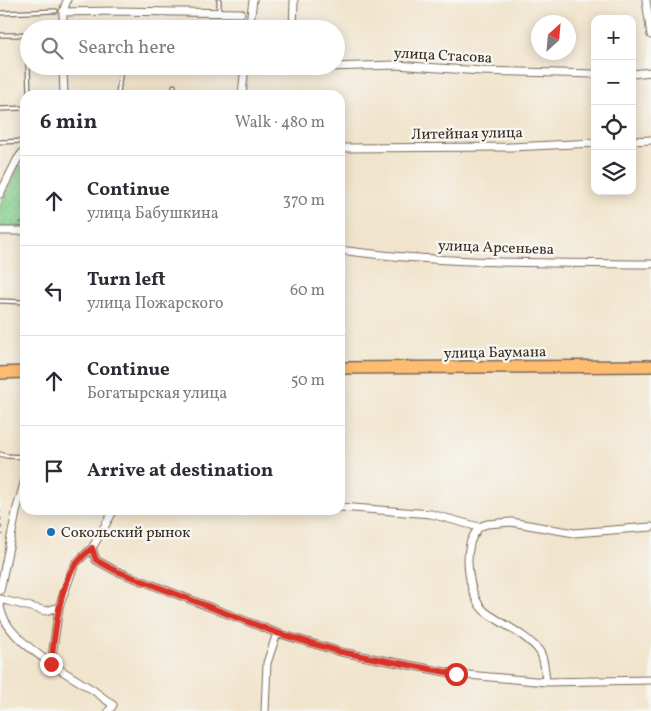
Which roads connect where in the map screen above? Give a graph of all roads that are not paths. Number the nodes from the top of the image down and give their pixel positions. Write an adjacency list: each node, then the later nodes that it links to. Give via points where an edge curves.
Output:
1 (66, 0): 6 (street)
2 (219, 0): 7 (lane)
3 (252, 0): 11 (street)
4 (294, 0): 12 (street)
5 (646, 0): 15 (street)
6 (60, 12): 7 (street); 8 (lane); 10 (street)
7 (219, 12): 9 (street)
8 (0, 13)
9 (241, 13)
10 (61, 20)
11 (250, 20)
12 (293, 20)
13 (0, 35): 14 (lane)
14 (20, 35)
15 (651, 35)
16 (345, 66): 18 (street, улица Стасова, via 396,65)
17 (651, 72): 19 (street)
18 (591, 74)
19 (636, 74)
20 (29, 75): 25 (lane)
21 (63, 75): 26 (street)
22 (120, 75): 27 (lane)
23 (244, 75): 29 (street)
24 (174, 86): 28 (lane)
25 (29, 90)
26 (64, 90)
27 (119, 90)
28 (174, 90)
29 (243, 90)
30 (20, 108): 31 (lane)
31 (0, 109)
32 (651, 140): 33 (street)
33 (636, 141)
34 (0, 142): 35 (lane)
35 (20, 142)
36 (591, 143): 37 (street, Литейная улица)
37 (345, 148)
38 (20, 156): 39 (street)
39 (17, 160): 40 (street)
40 (1, 191)
41 (0, 231): 42 (street)
42 (20, 231)
43 (345, 251): 44 (street, улица Арсеньева, via 465,261)
44 (651, 264)
45 (0, 301): 46 (lane)
46 (20, 302)
47 (651, 366): 48 (main road, улица Баумана)
48 (345, 368)
49 (20, 372): 50 (main road)
50 (0, 373)
51 (0, 454): 52 (lane)
52 (20, 457)
53 (20, 498): 59 (street)
54 (345, 507): 56 (street, via 431,514)
55 (111, 515): 58 (street)
56 (479, 527): 57 (street, via 510,522 574,534); 66 (street, via 470,544 468,572 473,592 484,611 520,634 540,652)
57 (651, 527)
58 (92, 548): 62 (street, via 76,563); 63 (street, via 96,560 114,570)
59 (0, 590)
60 (0, 599): 62 (street, via 46,611)
61 (0, 606): 64 (street, via 1,613 18,638)
62 (59, 607): 64 (street)
63 (277, 633): 66 (street, via 341,652 456,674); 68 (street, via 267,664)
64 (51, 664): 67 (street, via 113,705)
65 (651, 680): 66 (street)
66 (546, 682)
67 (109, 711)
68 (265, 711)

